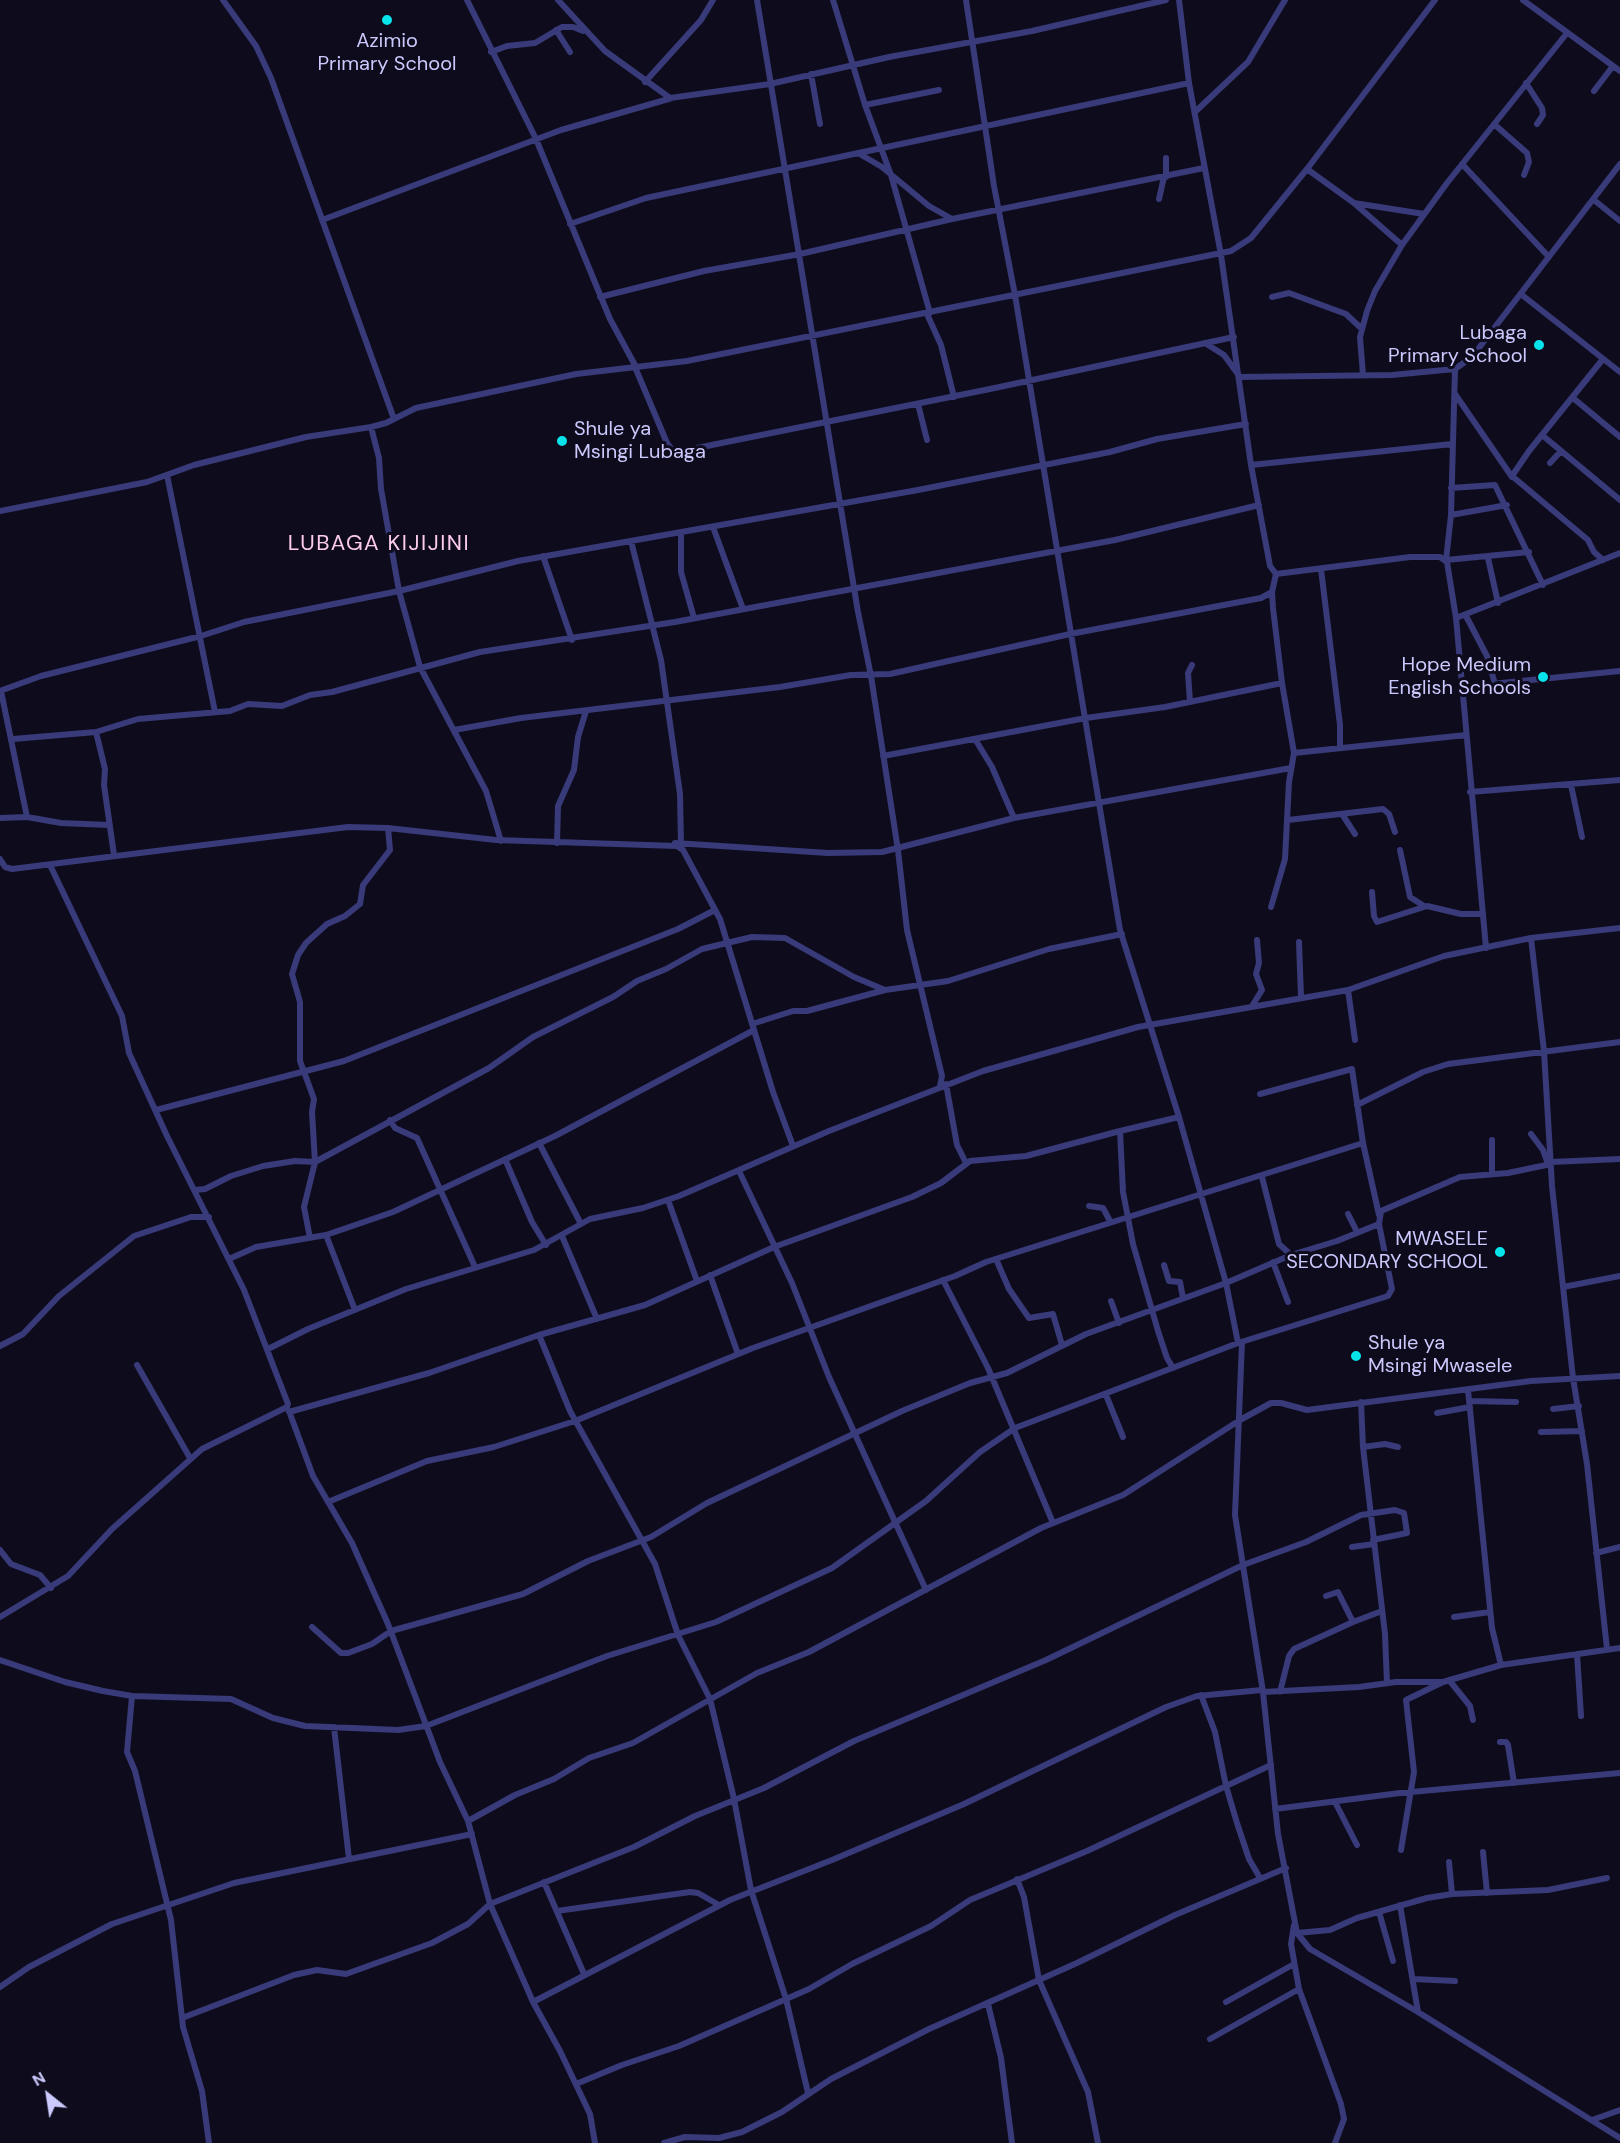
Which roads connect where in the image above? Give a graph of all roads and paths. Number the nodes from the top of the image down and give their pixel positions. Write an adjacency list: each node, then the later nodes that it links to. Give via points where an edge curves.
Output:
1 (224, 0): 53 (street, via 256,46 271,78)
2 (466, 0): 17 (street)
3 (558, 0): 14 (street)
4 (713, 0): 22 (street, via 701,20)
5 (757, 0): 25 (street)
6 (833, 0): 19 (street)
7 (966, 0): 16 (street)
8 (1166, 0): 16 (street)
9 (1179, 0): 23 (street)
10 (1285, 0): 30 (street, via 1248,62)
11 (1435, 0): 42 (street)
12 (1523, 0): 15 (street)
13 (556, 30): 14 (street, via 568,26); 17 (street, via 535,43); 18 (street)
14 (586, 33): 22 (street)
15 (1567, 33): 20 (street); 24 (street)
16 (971, 43): 19 (street); 34 (street)
17 (491, 52): 35 (street)
18 (570, 52)
19 (852, 66): 21 (street); 29 (street)
20 (1618, 69): 27 (street)
21 (811, 74): 25 (street); 31 (street)
22 (645, 82): 28 (street)
23 (1189, 83): 30 (street); 34 (street)
24 (1526, 83): 32 (street); 33 (street, via 1542,108 1543,115)
25 (770, 84): 28 (street); 43 (street)
26 (939, 90): 29 (street)
27 (1594, 91)
28 (674, 98): 35 (street)
29 (865, 105): 36 (street)
30 (1196, 111): 41 (street)
31 (820, 124)
32 (1494, 124): 40 (street); 45 (street, via 1527,153 1529,162)
33 (1537, 124)
34 (985, 128): 36 (street); 50 (street)
35 (536, 139): 53 (street); 55 (street)
36 (880, 149): 37 (street); 44 (street)
37 (858, 152): 43 (street); 44 (street)
38 (1166, 158): 46 (street)
39 (1620, 164): 48 (street)
40 (1462, 165): 51 (street); 60 (street)
41 (1204, 168): 46 (street); 59 (street)
42 (1307, 169): 49 (street); 59 (street, via 1244,244)
43 (783, 170): 55 (street, via 646,198); 58 (street)
44 (891, 175): 52 (street); 56 (street)
45 (1524, 175)
46 (1165, 177): 47 (street); 50 (street)
47 (1159, 199)
48 (1594, 200): 54 (street); 60 (street)
49 (1354, 203): 51 (street); 57 (street)
50 (999, 211): 52 (street); 61 (street)
51 (1424, 214): 57 (street)
52 (952, 219): 56 (street)
53 (322, 220): 81 (street)
54 (1620, 221)
55 (570, 224): 63 (street)
56 (906, 231): 58 (street); 65 (street)
57 (1402, 245): 66 (street, via 1375,291)
58 (800, 254): 63 (street, via 704,271); 67 (street)
59 (1221, 255): 61 (street); 68 (street)
60 (1549, 257): 62 (street)
61 (1015, 295): 65 (street); 76 (street)
62 (1522, 295): 70 (street); 72 (street, via 1472,357)
63 (600, 297): 71 (street)
64 (1272, 297): 66 (street, via 1289,292 1346,314)
65 (928, 314): 67 (street); 78 (street, via 941,345)
66 (1362, 329): 74 (street)
67 (814, 336): 71 (street); 82 (street)
68 (1234, 337): 69 (street); 75 (street)
69 (1205, 343): 75 (street, via 1224,355); 76 (street)
70 (1603, 359): 73 (street); 79 (street)
71 (636, 367): 81 (street, via 576,374 416,408); 82 (street, via 667,443 675,452)
72 (1455, 369): 74 (street); 77 (street)
73 (1620, 372)
74 (1363, 375): 75 (street)
75 (1240, 377): 83 (street)
76 (1029, 379): 78 (street); 91 (street)
77 (1455, 394): 88 (street); 94 (street)
78 (954, 397): 80 (street)
79 (1573, 398): 85 (street); 86 (street)
80 (918, 404): 82 (street); 87 (street)
81 (394, 419): 84 (street)
82 (827, 422): 97 (street)
83 (1246, 424): 91 (street); 92 (street)
84 (371, 427): 93 (street, via 306,437); 116 (street)
85 (1542, 435): 89 (street); 94 (street)
86 (1620, 437)
87 (927, 440)
88 (1452, 444): 92 (street); 95 (street)
89 (1561, 451): 90 (street); 96 (street)
90 (1550, 463)
91 (1043, 464): 97 (street); 105 (street)
92 (1251, 465): 98 (street)
93 (167, 475): 100 (street); 125 (street)
94 (1512, 477): 111 (street, via 1588,540 1593,552)
95 (1451, 488): 99 (street, via 1494,483); 101 (street)
96 (1620, 500)
97 (841, 503): 102 (street); 115 (street)
98 (1259, 505): 105 (street, via 1115,540); 113 (street, via 1269,561)
99 (1507, 505): 101 (street); 106 (street)
100 (0, 511)
101 (1451, 515): 110 (street)
102 (713, 527): 103 (street); 119 (street)
103 (681, 532): 104 (street); 121 (street, via 681,572)
104 (631, 541): 108 (street); 123 (street)
105 (1056, 550): 115 (street); 124 (street)
106 (1528, 552): 109 (street); 114 (street)
107 (1620, 554): 111 (street)
108 (543, 556): 116 (street); 126 (street)
109 (1488, 558): 110 (street); 118 (street)
110 (1446, 560): 112 (street, via 1436,556 1410,557); 122 (street)
111 (1603, 560): 114 (street)
112 (1321, 569): 113 (street); 145 (street)
113 (1276, 574): 117 (street)
114 (1543, 585): 118 (street)
115 (854, 587): 119 (street); 130 (street)
116 (399, 591): 125 (street, via 244,622); 128 (street)
117 (1272, 592): 124 (street, via 1261,598); 131 (street)
118 (1498, 603): 120 (street)
119 (743, 609): 121 (street)
120 (1466, 616): 122 (street); 132 (street, via 1487,656)
121 (694, 618): 123 (street)
122 (1456, 618): 133 (street)
123 (653, 626): 126 (street); 135 (street)
124 (1070, 634): 130 (street); 139 (street)
125 (201, 636): 134 (street, via 41,676); 138 (street)
126 (572, 640): 128 (street, via 480,652)
127 (1192, 665): 136 (street, via 1188,673)
128 (420, 667): 138 (street, via 309,695 282,706 248,704); 140 (street)
129 (1620, 671): 132 (street)
130 (871, 676): 135 (street, via 851,675); 147 (street)
131 (1282, 683): 136 (street); 146 (street)
132 (1495, 684): 133 (street)
133 (1462, 687): 142 (street)
134 (1, 691): 143 (street)
135 (666, 701): 137 (street); 165 (street, via 680,794)
136 (1190, 702): 139 (street)
137 (586, 711): 140 (street); 164 (street, via 574,770 558,806)
138 (215, 712): 141 (street, via 138,719)
139 (1086, 718): 144 (street); 152 (street)
140 (454, 730): 163 (street, via 486,791)
141 (96, 732): 143 (street); 158 (street, via 105,769)
142 (1466, 735): 145 (street); 151 (street)
143 (13, 739): 154 (street)
144 (975, 739): 147 (street); 156 (street)
145 (1340, 748): 146 (street)
146 (1294, 753): 148 (street)
147 (883, 756): 167 (street)
148 (1291, 768): 152 (street); 157 (street)
149 (1620, 780): 150 (street)
150 (1571, 785): 151 (street); 162 (street)
151 (1470, 792): 176 (street)
152 (1099, 802): 156 (street); 178 (street)
153 (1342, 814): 157 (street); 160 (street, via 1384,809); 161 (street)
154 (27, 817): 155 (street); 158 (street)
155 (0, 818)
156 (1014, 818): 167 (street)
157 (1288, 820): 174 (street, via 1285,859)
158 (109, 825): 169 (street)
159 (388, 828): 163 (street); 169 (street, via 334,827); 194 (street, via 390,850 363,885 360,904 327,924 298,955 292,981 300,1002 298,1044)
160 (1395, 832)
161 (1355, 834)
162 (1582, 837)
163 (501, 841): 164 (street)
164 (557, 843): 166 (street)
165 (681, 843): 166 (street); 167 (street, via 828,853)
166 (671, 844): 175 (street, via 683,850)
167 (898, 850): 184 (street, via 907,930)
168 (1400, 850): 173 (street, via 1410,897)
169 (114, 855): 171 (street)
170 (0, 859): 171 (street, via 12,869)
171 (50, 865): 199 (street, via 117,1004 129,1053)
172 (1372, 892): 173 (street, via 1376,922)
173 (1425, 906): 176 (street, via 1461,914)
174 (1271, 907)
175 (715, 910): 182 (street); 194 (street, via 678,929 405,1038)
176 (1483, 914): 183 (street)
177 (1620, 928): 179 (street)
178 (1122, 934): 184 (street, via 1069,944 948,981); 189 (street)
179 (1531, 938): 183 (street); 193 (street)
180 (1257, 940): 188 (street, via 1256,974 1262,990)
181 (1299, 942): 187 (street)
182 (728, 943): 185 (street, via 752,937 785,938); 190 (street); 201 (street, via 702,949 637,981 533,1037 489,1068)
183 (1486, 948): 186 (street, via 1444,956)
184 (922, 985): 185 (street); 195 (street)
185 (885, 990): 190 (street, via 807,1011 793,1011)
186 (1348, 990): 187 (street); 191 (street)
187 (1301, 997): 188 (street)
188 (1251, 1007): 189 (street)
189 (1150, 1025): 196 (street); 200 (street)
190 (753, 1027): 205 (street); 207 (street)
191 (1354, 1040)
192 (1620, 1042): 193 (street)
193 (1544, 1051): 198 (street, via 1448,1064); 212 (street)
194 (302, 1072): 199 (street); 210 (street, via 314,1099)
195 (942, 1076): 196 (street); 196 (street)
196 (946, 1084): 207 (street); 211 (street, via 957,1145)
197 (1260, 1094): 198 (street, via 1350,1068 1355,1078)
198 (1357, 1105): 206 (street)
199 (156, 1110): 217 (street)
200 (1179, 1117): 202 (street); 218 (street)
201 (390, 1120): 210 (street); 216 (street, via 395,1128 417,1138)
202 (1120, 1131): 211 (street, via 1026,1156 979,1159); 223 (street, via 1121,1178)
203 (1531, 1134): 212 (street)
204 (1492, 1140): 214 (street)
205 (540, 1143): 209 (street); 226 (street)
206 (1363, 1143): 215 (street); 222 (street)
207 (793, 1146): 213 (street)
208 (1620, 1159): 212 (street)
209 (505, 1160): 216 (street); 232 (street)
210 (315, 1162): 217 (street, via 263,1166); 231 (street, via 304,1207)
211 (966, 1164): 233 (street, via 912,1197)
212 (1550, 1164): 214 (street); 245 (street)
213 (739, 1171): 219 (street); 233 (street)
214 (1492, 1174): 222 (street, via 1454,1179)
215 (1262, 1177): 218 (street); 234 (street, via 1279,1244)
216 (440, 1189): 229 (street, via 369,1221); 239 (street)
217 (195, 1190): 224 (street)
218 (1200, 1195): 223 (street); 244 (street)
219 (668, 1200): 226 (street); 243 (street)
220 (1089, 1206): 225 (street, via 1103,1208)
221 (1348, 1214): 228 (street)
222 (1379, 1215): 227 (street)
223 (1129, 1216): 225 (street); 250 (street)
224 (209, 1217): 235 (street); 257 (street, via 191,1217 134,1236 59,1296 23,1334)
225 (1110, 1221): 236 (street)
226 (581, 1224): 230 (street)
227 (1379, 1224): 228 (street); 255 (street, via 1391,1275 1390,1295)
228 (1357, 1232): 234 (street)
229 (326, 1235): 231 (street); 249 (street)
230 (562, 1236): 232 (street); 251 (street)
231 (310, 1238): 235 (street, via 256,1247)
232 (546, 1245): 239 (street, via 511,1259)
233 (774, 1247): 240 (street); 253 (street)
234 (1291, 1255): 237 (street)
235 (229, 1259): 258 (street)
236 (996, 1259): 242 (street); 256 (street, via 1009,1289 1029,1318 1053,1314)
237 (1273, 1262): 244 (street); 248 (street)
238 (1164, 1265): 246 (street, via 1168,1281 1179,1281)
239 (475, 1267): 249 (street)
240 (710, 1275): 243 (street); 259 (street)
241 (1620, 1276): 245 (street)
242 (943, 1280): 253 (street); 263 (street)
243 (697, 1281): 251 (street, via 645,1305)
244 (1226, 1283): 246 (street); 255 (street)
245 (1563, 1287): 264 (street)
246 (1183, 1298): 250 (street)
247 (1111, 1301): 252 (street)
248 (1288, 1302)
249 (355, 1310): 258 (street)
250 (1151, 1311): 252 (street); 261 (street)
251 (597, 1319): 254 (street)
252 (1119, 1323): 256 (street)
253 (811, 1326): 259 (street); 278 (street)
254 (539, 1335): 271 (street, via 429,1373); 275 (street)
255 (1240, 1342): 261 (street); 274 (street)
256 (1062, 1345): 263 (street)
257 (0, 1346)
258 (268, 1349): 271 (street)
259 (738, 1354): 275 (street)
260 (137, 1365): 283 (street)
261 (1173, 1368): 266 (street)
262 (1620, 1376): 264 (street)
263 (993, 1378): 276 (street); 278 (street, via 970,1383)
264 (1573, 1378): 265 (street); 270 (street)
265 (1468, 1390): 267 (street); 269 (street)
266 (1106, 1395): 276 (street); 280 (street)
267 (1361, 1402): 274 (street, via 1307,1410 1274,1402); 281 (street)
268 (1516, 1402): 269 (street)
269 (1470, 1404): 273 (street); 299 (street)
270 (1579, 1406): 272 (street); 277 (street)
271 (288, 1409): 283 (street, via 212,1443); 284 (street, via 310,1470)
272 (1553, 1409)
273 (1437, 1413)
274 (1240, 1420): 287 (street, via 1123,1495); 294 (street, via 1235,1515)
275 (575, 1421): 284 (street, via 494,1447 427,1461); 288 (street)
276 (1015, 1428): 286 (street); 287 (street)
277 (1582, 1431): 279 (street); 293 (street)
278 (854, 1432): 286 (street); 288 (street, via 707,1503)
279 (1541, 1432)
280 (1124, 1437)
281 (1363, 1447): 282 (street); 285 (street)
282 (1398, 1447)
283 (190, 1458): 295 (street)
284 (328, 1502): 304 (street, via 352,1543)
285 (1370, 1513): 289 (street); 289 (street, via 1401,1510 1406,1515 1405,1534); 294 (street)
286 (896, 1522): 296 (street); 305 (street, via 832,1568 716,1622)
287 (1053, 1522): 296 (street)
288 (643, 1540): 304 (street, via 588,1561 523,1594); 305 (street, via 664,1587)
289 (1374, 1542): 290 (street); 298 (street)
290 (1352, 1547)
291 (1620, 1547): 293 (street)
292 (0, 1550): 295 (street, via 11,1564 40,1575)
293 (1596, 1553): 307 (street)
294 (1244, 1565): 313 (street); 328 (street, via 1046,1660 932,1706)
295 (51, 1588): 300 (street)
296 (926, 1590): 317 (street)
297 (1326, 1596): 302 (street, via 1338,1592)
298 (1382, 1611): 302 (street); 312 (street)
299 (1490, 1612): 301 (street); 310 (street)
300 (0, 1617)
301 (1454, 1617)
302 (1353, 1622): 314 (street, via 1294,1649)
303 (312, 1627): 304 (street, via 344,1653 372,1644)
304 (391, 1631): 320 (street)
305 (678, 1635): 317 (street); 320 (street, via 607,1656)
306 (1620, 1648): 307 (street)
307 (1607, 1649): 308 (street)
308 (1577, 1654): 310 (street); 318 (street)
309 (0, 1660): 316 (street, via 65,1682)
310 (1501, 1665): 311 (street)
311 (1446, 1681): 312 (street); 319 (street, via 1470,1706); 327 (street, via 1406,1700 1414,1772)
312 (1387, 1683): 314 (street)
313 (1262, 1691): 314 (street); 315 (street); 323 (street)
314 (1280, 1692)
315 (1201, 1695): 326 (street, via 1215,1732); 343 (street, via 1166,1707 964,1804)
316 (132, 1696): 321 (street, via 231,1699 283,1722); 347 (street, via 128,1752)
317 (710, 1699): 328 (street); 331 (street, via 633,1743 589,1758)
318 (1581, 1716)
319 (1473, 1720)
320 (426, 1726): 321 (street, via 398,1730); 331 (street)
321 (334, 1727): 336 (street)
322 (1500, 1742): 325 (street, via 1508,1745)
323 (1271, 1765): 326 (street); 330 (street)
324 (1620, 1773): 325 (street)
325 (1514, 1783): 327 (street)
326 (1226, 1786): 339 (street, via 1249,1859); 341 (street)
327 (1410, 1792): 329 (street); 334 (street)
328 (734, 1799): 342 (street, via 634,1847); 343 (street)
329 (1335, 1802): 330 (street); 333 (street)
330 (1275, 1809): 338 (street)
331 (468, 1821): 332 (street)
332 (472, 1834): 336 (street); 346 (street)
333 (1358, 1845)
334 (1401, 1850)
335 (1483, 1852): 344 (street)
336 (349, 1859): 347 (street, via 248,1879)
337 (1449, 1862): 345 (street)
338 (1286, 1868): 339 (street); 352 (street)
339 (1260, 1878): 358 (street)
340 (1607, 1878): 344 (street, via 1548,1890)
341 (1017, 1879): 358 (street, via 1024,1897); 362 (street, via 970,1900 931,1926)
342 (544, 1882): 346 (street); 350 (street)
343 (751, 1890): 348 (street); 362 (street)
344 (1487, 1893): 345 (street)
345 (1452, 1894): 349 (street)
346 (490, 1904): 363 (street); 367 (street, via 451,1934 396,1957 346,1974 316,1970 300,1974)
347 (167, 1905): 360 (street, via 84,1937); 367 (street, via 174,1934)
348 (719, 1905): 350 (street, via 690,1892); 356 (street)
349 (1400, 1905): 351 (street); 357 (street)
350 (557, 1911): 356 (street)
351 (1379, 1912): 353 (street, via 1330,1930); 354 (street)
352 (1294, 1925): 353 (street); 355 (street)
353 (1297, 1933): 366 (street, via 1310,1949)
354 (1393, 1961)
355 (1294, 1964): 361 (street); 364 (street)
356 (584, 1974): 363 (street)
357 (1414, 1979): 359 (street); 366 (street)
358 (1039, 1980): 365 (street); 379 (street, via 1088,2092)
359 (1455, 1981)
360 (0, 1988)
361 (1299, 1989): 368 (street); 380 (street, via 1341,2104 1344,2119)
362 (786, 1999): 369 (street, via 679,2046); 370 (street)
363 (533, 2002): 369 (street)
364 (1226, 2002)
365 (988, 2004): 370 (street, via 929,2029); 378 (street, via 1001,2058)
366 (1418, 2012): 372 (street)
367 (182, 2018): 376 (street, via 202,2091)
368 (1210, 2039)
369 (576, 2084): 374 (street, via 594,2124)
370 (808, 2093): 375 (street, via 761,2123)
371 (1620, 2110): 372 (street)
372 (1592, 2121): 373 (street)
373 (1620, 2138)
374 (596, 2141)
375 (720, 2141): 377 (street, via 685,2137)
376 (209, 2143)
377 (664, 2143)
378 (1011, 2143)
379 (1098, 2143)
380 (1335, 2143)

